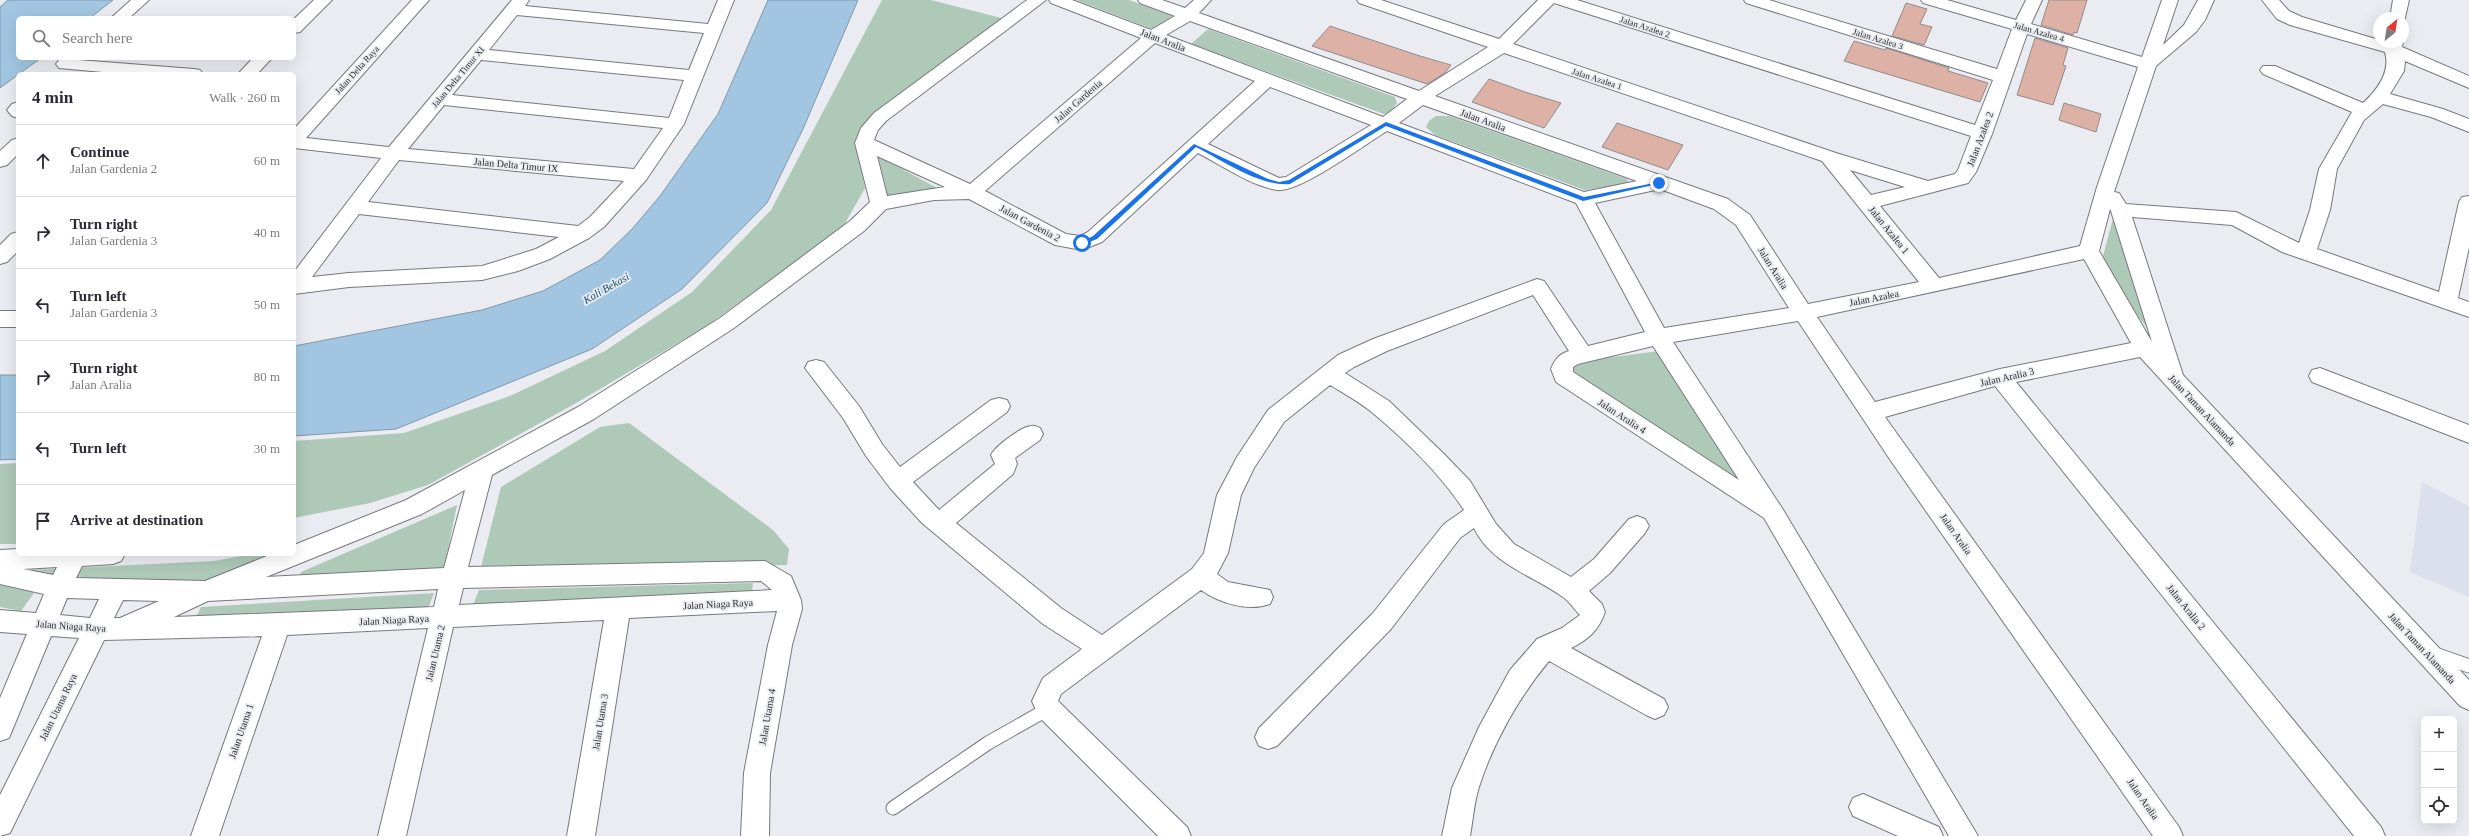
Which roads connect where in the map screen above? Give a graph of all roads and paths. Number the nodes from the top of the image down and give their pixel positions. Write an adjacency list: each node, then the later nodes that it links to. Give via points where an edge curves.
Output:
1 (140, 0): 22 (street)
2 (324, 0): 23 (street)
3 (421, 0): 50 (street, Jalan Delta Raya)
4 (726, 0): 25 (street)
5 (1038, 0): 52 (street, via 880,117 870,128)
6 (1057, 0): 26 (street, Jalan Aralia)
7 (1146, 0): 21 (street, Jalan Aralia)
8 (1203, 0): 21 (street, Jalan Gardenia)
9 (1365, 0): 28 (street, Jalan Azalea 1)
10 (1547, 0): 28 (street)
11 (1560, 0): 49 (street, Jalan Azalea 2)
12 (1752, 0): 39 (street, Jalan Azalea 3)
13 (1929, 0): 24 (street, Jalan Azalea 4)
14 (2034, 0): 24 (street, Jalan Azalea 2)
15 (2170, 0): 33 (street)
16 (2206, 0): 33 (street, via 2204,8 2185,33 2172,47)
17 (2270, 0): 27 (street, via 2283,15 2296,21)
18 (2401, 0): 20 (street)
19 (517, 5): 25 (street); 31 (street, Jalan Delta Timur XI)
20 (2399, 12)
21 (1188, 15): 26 (street, Jalan Gardenia); 43 (street, Jalan Aralia)
22 (121, 16)
23 (296, 26)
24 (2021, 27): 33 (street, Jalan Azalea 4); 39 (street, Jalan Azalea 2)
25 (712, 29): 38 (street)
26 (1153, 36): 40 (street, Jalan Aralia); 62 (street, Jalan Gardenia)
27 (2373, 41)
28 (1501, 47): 43 (street); 56 (street, Jalan Azalea 1)
29 (2394, 48): 42 (street, via 2397,62 2395,71)
30 (2397, 48): 41 (street)
31 (478, 54): 38 (street); 44 (street, Jalan Delta Timur XI)
32 (261, 60): 37 (street)
33 (2148, 64): 61 (street)
34 (64, 65): 36 (street)
35 (2269, 70): 45 (street)
36 (165, 72)
37 (249, 72)
38 (695, 76): 46 (street)
39 (2003, 77): 49 (street, Jalan Azalea 2)
40 (1268, 79): 47 (street, Jalan Aralia); 53 (street, Jalan Gardenia 2)
41 (2461, 80)
42 (2380, 97): 45 (street); 48 (street, via 2437,113)
43 (1420, 98): 47 (street); 59 (street, Jalan Aralia)
44 (439, 99): 46 (street); 55 (street, Jalan Delta Timur XI)
45 (2364, 110): 72 (street, via 2328,169 2320,210)
46 (675, 124): 58 (street)
47 (1386, 124): 53 (street, via 1290,182 1279,184); 63 (street, Jalan Aralia)
48 (2469, 126)
49 (1983, 134): 60 (street, Jalan Azalea 2, via 1967,172 1961,179)
50 (296, 139)
51 (296, 141): 55 (street, Jalan Delta Timur IX)
52 (864, 143): 62 (street, Jalan Gardenia 2); 66 (street)
53 (1196, 145): 62 (street, Jalan Gardenia 2, via 1095,237 1082,243 1062,240)
54 (16, 146): 57 (street)
55 (394, 154): 58 (street, Jalan Delta Timur IX); 67 (street, Jalan Delta Timur XI)
56 (1829, 156): 60 (street, Jalan Azalea 1); 65 (street, Jalan Azalea 1)
57 (0, 161)
58 (639, 176): 69 (street, via 597,222)
59 (1659, 183): 63 (street); 79 (street, Jalan Aralia, via 1721,204 1743,220)
60 (1927, 187): 65 (street, Jalan Azalea 2)
61 (2106, 187): 68 (street); 71 (street)
62 (972, 192): 66 (street, via 934,194)
63 (1583, 199): 82 (street)
64 (2469, 202): 77 (street)
65 (1866, 203): 75 (street, Jalan Azalea 1)
66 (880, 204): 94 (street, via 857,226 727,323 586,413)
67 (353, 207): 69 (street); 74 (street, Jalan Delta Timur XI)
68 (2120, 210): 72 (street, via 2236,219 2289,247); 89 (street)
69 (582, 233): 76 (street, via 543,254 482,273 350,280)
70 (16, 241): 73 (street)
71 (2089, 250): 75 (street, Jalan Azalea); 83 (street, Jalan Taman Alamanda)
72 (2306, 252): 77 (street)
73 (0, 257)
74 (296, 284)
75 (1934, 286): 79 (street, Jalan Azalea)
76 (296, 287)
77 (2447, 302): 78 (street)
78 (2469, 310)
79 (1801, 313): 82 (street, Jalan Azalea); 91 (street, Jalan Aralia)
80 (0, 319): 81 (street)
81 (16, 319)
82 (1658, 337): 84 (street, Jalan Aralia 4); 97 (street)
83 (2145, 348): 88 (street, Jalan Aralia 3); 89 (street, Jalan Taman Alamanda)
84 (1582, 355): 86 (street, via 1538,286 1380,345 1346,361); 97 (street, Jalan Aralia 4, via 1564,363 1564,376)
85 (816, 368): 95 (street, via 851,412 874,450)
86 (1330, 374): 96 (street, via 1381,407 1462,488); 107 (street, via 1276,416 1245,463 1229,495 1216,553 1211,565)
87 (2320, 376): 93 (street)
88 (2000, 377): 91 (street, Jalan Aralia 3); 143 (street, Jalan Aralia 2)
89 (2176, 382): 124 (street, Jalan Taman Alamanda)
90 (999, 406): 95 (street)
91 (1870, 412): 142 (street, Jalan Aralia)
92 (1032, 434): 98 (street, via 1002,455 1006,464 1004,468)
93 (2469, 434)
94 (482, 470): 100 (street, via 414,508); 108 (street, Jalan Utama 2)
95 (898, 481): 98 (street)
96 (1478, 512): 111 (street, via 1487,531 1506,551); 130 (street, via 1452,531 1382,621)
97 (1774, 515): 141 (street)
98 (939, 524): 123 (street, via 1052,616)
99 (1637, 526): 111 (street, via 1602,566)
100 (345, 536): 101 (street); 102 (street)
101 (296, 541)
102 (296, 555)
103 (75, 556): 105 (street); 109 (street)
104 (294, 556): 112 (street)
105 (0, 560)
106 (0, 574): 109 (street)
107 (1201, 576): 113 (street, via 1223,592); 123 (street)
108 (454, 578): 112 (street); 114 (street, via 765,571 782,583); 116 (street, Jalan Utama 2)
109 (59, 587): 110 (street); 118 (street)
110 (116, 590): 112 (street); 120 (street, Jalan Utama Raya)
111 (1572, 590): 122 (street, via 1591,609 1592,616 1571,636)
112 (206, 591): 121 (street)
113 (1261, 597)
114 (789, 600): 115 (street, Jalan Niaga Raya); 137 (street, Jalan Utama 4, via 790,609 780,645 757,773)
115 (618, 609): 116 (street, Jalan Niaga Raya); 136 (street, Jalan Utama 3)
116 (443, 618): 119 (street, Jalan Niaga Raya); 135 (street, Jalan Utama 2)
117 (0, 621): 118 (street, Jalan Niaga Raya)
118 (44, 625): 120 (street, Jalan Niaga Raya); 129 (street)
119 (278, 625): 121 (street, Jalan Niaga Raya); 134 (street, Jalan Utama 1)
120 (97, 630): 121 (street, Jalan Niaga Raya); 133 (street, Jalan Utama Raya)
121 (122, 630)
122 (1546, 647): 127 (street); 139 (street, via 1519,678 1488,736 1465,788)
123 (1102, 649): 128 (street, via 1052,686 1045,702)
124 (2425, 650): 125 (lane); 126 (street, Jalan Taman Alamanda)
125 (2469, 666)
126 (2469, 698)
127 (1655, 708)
128 (1048, 709): 132 (lane, via 976,752); 138 (street)
129 (0, 729)
130 (1268, 737)
131 (1863, 807): 140 (street)
132 (893, 808)
133 (0, 824)
134 (205, 836)
135 (392, 836)
136 (581, 836)
137 (755, 836)
138 (1176, 836)
139 (1456, 836)
140 (1929, 836)
141 (1964, 836)
142 (2170, 836)
143 (2371, 836)

